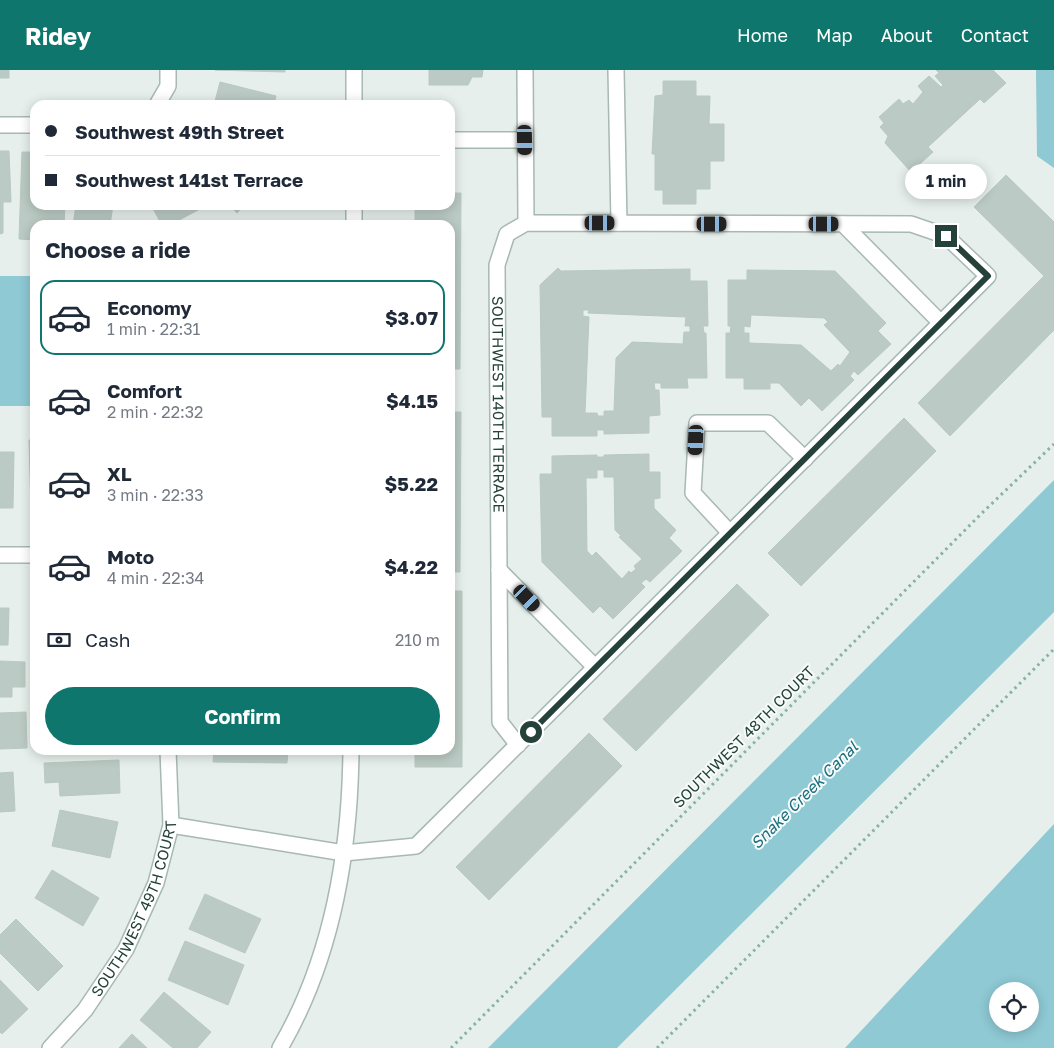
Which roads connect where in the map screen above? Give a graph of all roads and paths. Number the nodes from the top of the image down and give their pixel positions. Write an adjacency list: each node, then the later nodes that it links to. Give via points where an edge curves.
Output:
1 (168, 70): 5 (street, via 168,86)
2 (354, 70): 6 (street)
3 (525, 70): 10 (street)
4 (616, 70): 12 (street)
5 (160, 100)
6 (354, 100)
7 (0, 125): 8 (street)
8 (30, 125)
9 (455, 140): 10 (street)
10 (525, 140): 11 (street)
11 (526, 223): 12 (street); 20 (street, SOUTHWEST 140TH TERRACE, via 507,234 497,265)
12 (618, 224): 13 (street)
13 (843, 224): 14 (street); 14 (street, via 912,224 946,236 988,276)
14 (941, 323): 16 (street)
15 (1054, 444): 30 (path, SOUTHWEST 48TH COURT)
16 (805, 459): 17 (street); 17 (street, via 768,422 697,423 693,493)
17 (730, 533): 22 (street)
18 (0, 555): 19 (street)
19 (30, 555)
20 (499, 570): 22 (street); 23 (street, SOUTHWEST 140TH TERRACE, via 500,722)
21 (1054, 649): 31 (path)
22 (595, 667): 23 (street)
23 (518, 744): 27 (street, via 416,846)
24 (168, 755): 26 (street, SOUTHWEST 49TH COURT)
25 (351, 755): 27 (street)
26 (171, 825): 27 (street); 28 (street, SOUTHWEST 49TH COURT, via 156,883 126,949 85,1010)
27 (344, 853): 29 (street, via 329,927 311,988)
28 (50, 1048)
29 (280, 1048)
30 (451, 1048)
31 (657, 1048)

